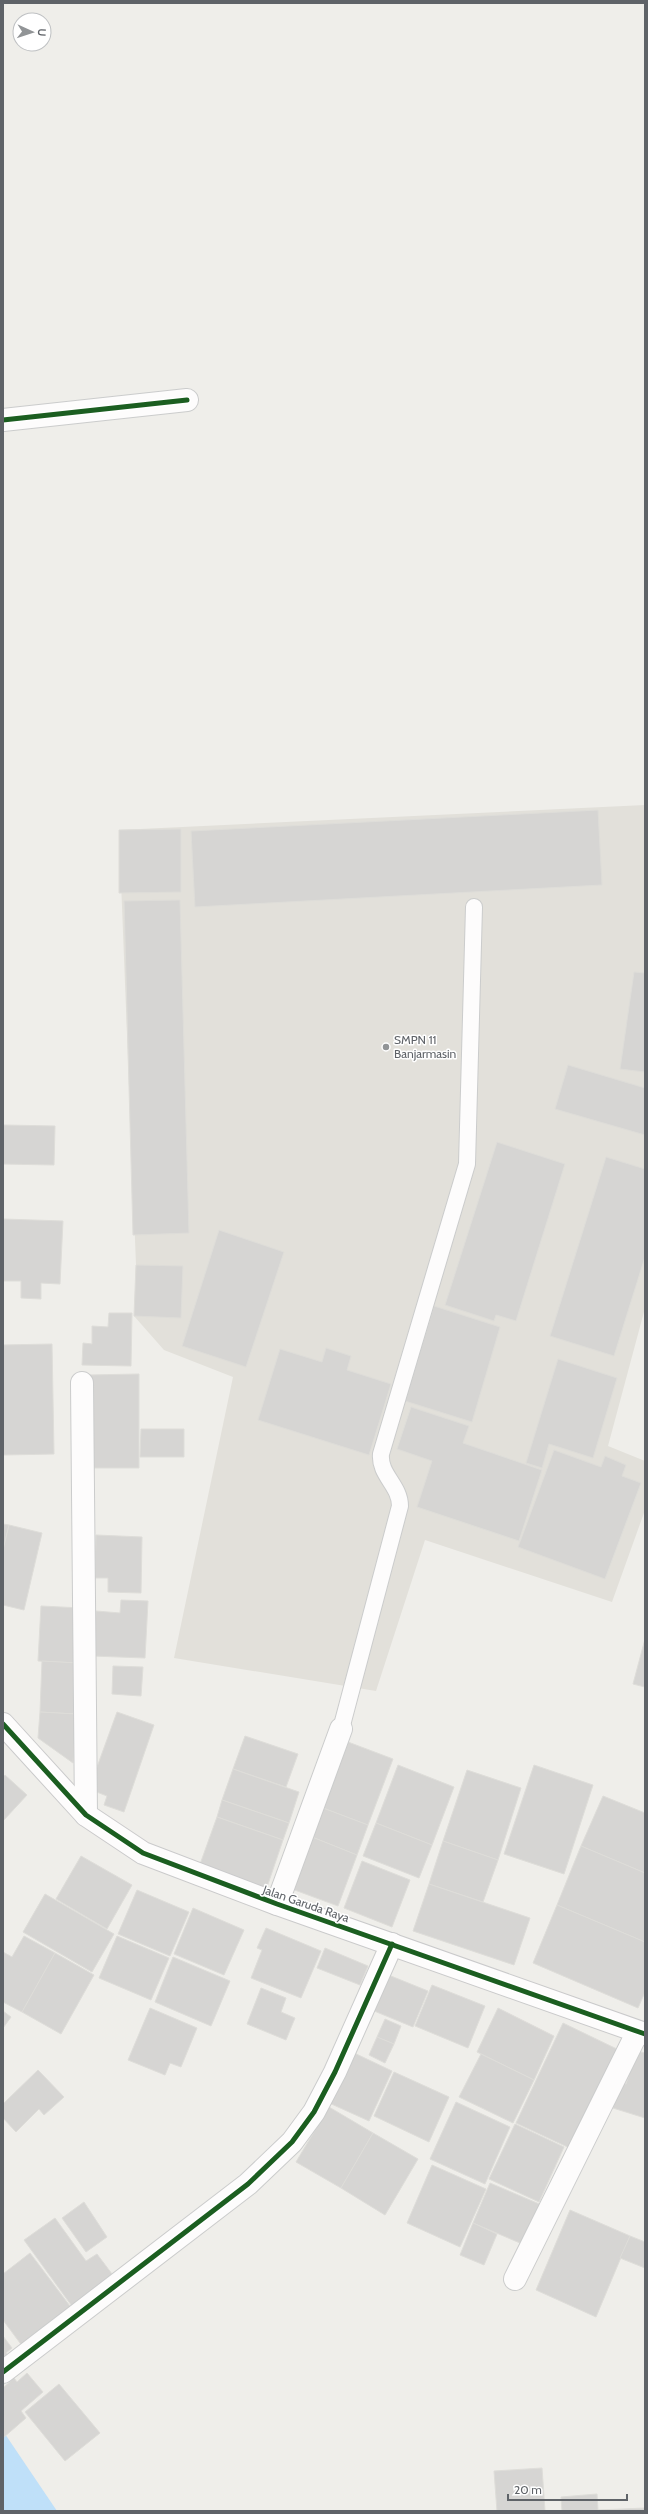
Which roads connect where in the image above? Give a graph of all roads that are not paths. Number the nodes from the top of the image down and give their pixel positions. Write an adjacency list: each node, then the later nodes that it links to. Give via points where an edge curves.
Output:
1 (187, 400): 2 (street)
2 (3, 420)
3 (474, 907): 6 (lane, via 467,1164 380,1454 380,1463 397,1489 400,1506)
4 (82, 1383): 7 (street)
5 (3, 1724): 7 (street, Jalan Garuda Raya)
6 (341, 1729): 8 (street)
7 (86, 1815): 8 (street, Jalan Garuda Raya, via 143,1853)
8 (277, 1904): 9 (street, Jalan Garuda Raya)
9 (392, 1944): 10 (street, Jalan Garuda Raya); 12 (street, via 335,2072 314,2112 292,2142 248,2184)
10 (641, 2034): 11 (street)
11 (515, 2279)
12 (3, 2372)

